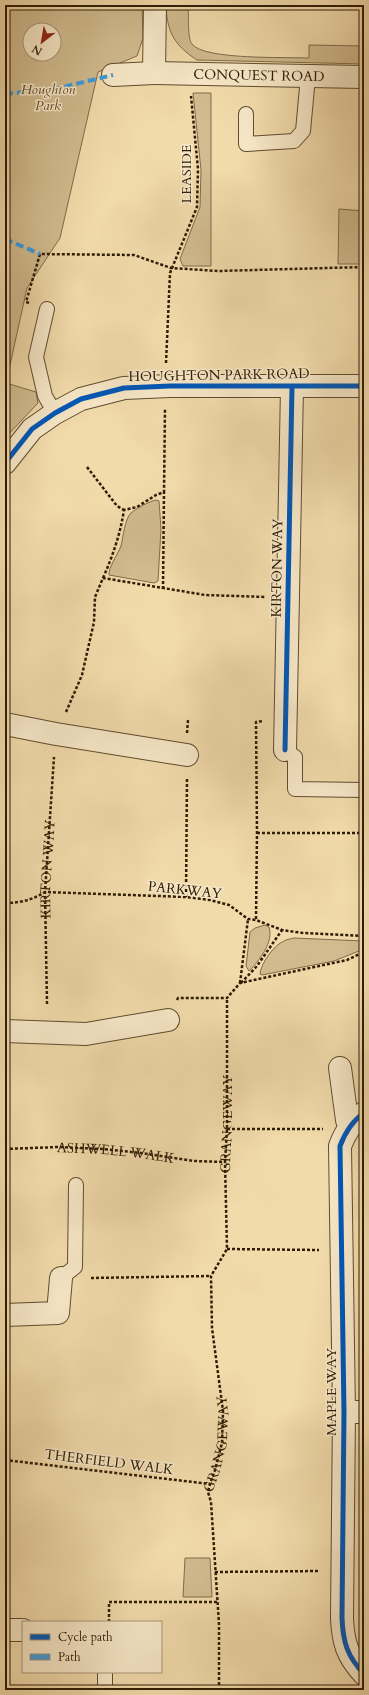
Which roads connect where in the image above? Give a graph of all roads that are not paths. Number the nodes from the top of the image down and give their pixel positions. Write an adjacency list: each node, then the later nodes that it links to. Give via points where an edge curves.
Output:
1 (155, 5): 2 (street)
2 (154, 73): 3 (street, CONQUEST ROAD); 4 (street, CONQUEST ROAD)
3 (113, 75)
4 (308, 77): 5 (street, CONQUEST ROAD); 6 (lane, via 303,131 294,141 246,144)
5 (364, 77)
6 (246, 114)
7 (47, 309): 10 (lane, via 36,357 45,396)
8 (364, 386): 9 (street, HOUGHTON PARK ROAD)
9 (292, 387): 10 (street, HOUGHTON PARK ROAD, via 124,388 81,399); 13 (street, KIRTON WAY)
10 (55, 413): 11 (street, HOUGHTON PARK ROAD, via 32,430)
11 (5, 463)
12 (5, 724): 14 (street)
13 (285, 750): 15 (lane, via 295,757 295,789)
14 (187, 754)
15 (364, 790)
16 (168, 1020): 17 (street, via 86,1034)
17 (5, 1031)
18 (340, 1068): 19 (street, via 347,1120)
19 (354, 1123): 23 (street, MAPLE WAY, via 340,1146 341,1250)
20 (76, 1185): 21 (lane, via 75,1267)
21 (61, 1278): 22 (street, via 58,1313)
22 (5, 1315)
23 (354, 1412): 27 (street, MAPLE WAY, via 342,1571 343,1638 349,1656)
24 (5, 1630): 25 (street)
25 (22, 1630)
26 (105, 1673): 28 (lane)
27 (364, 1674)
28 (106, 1690)

